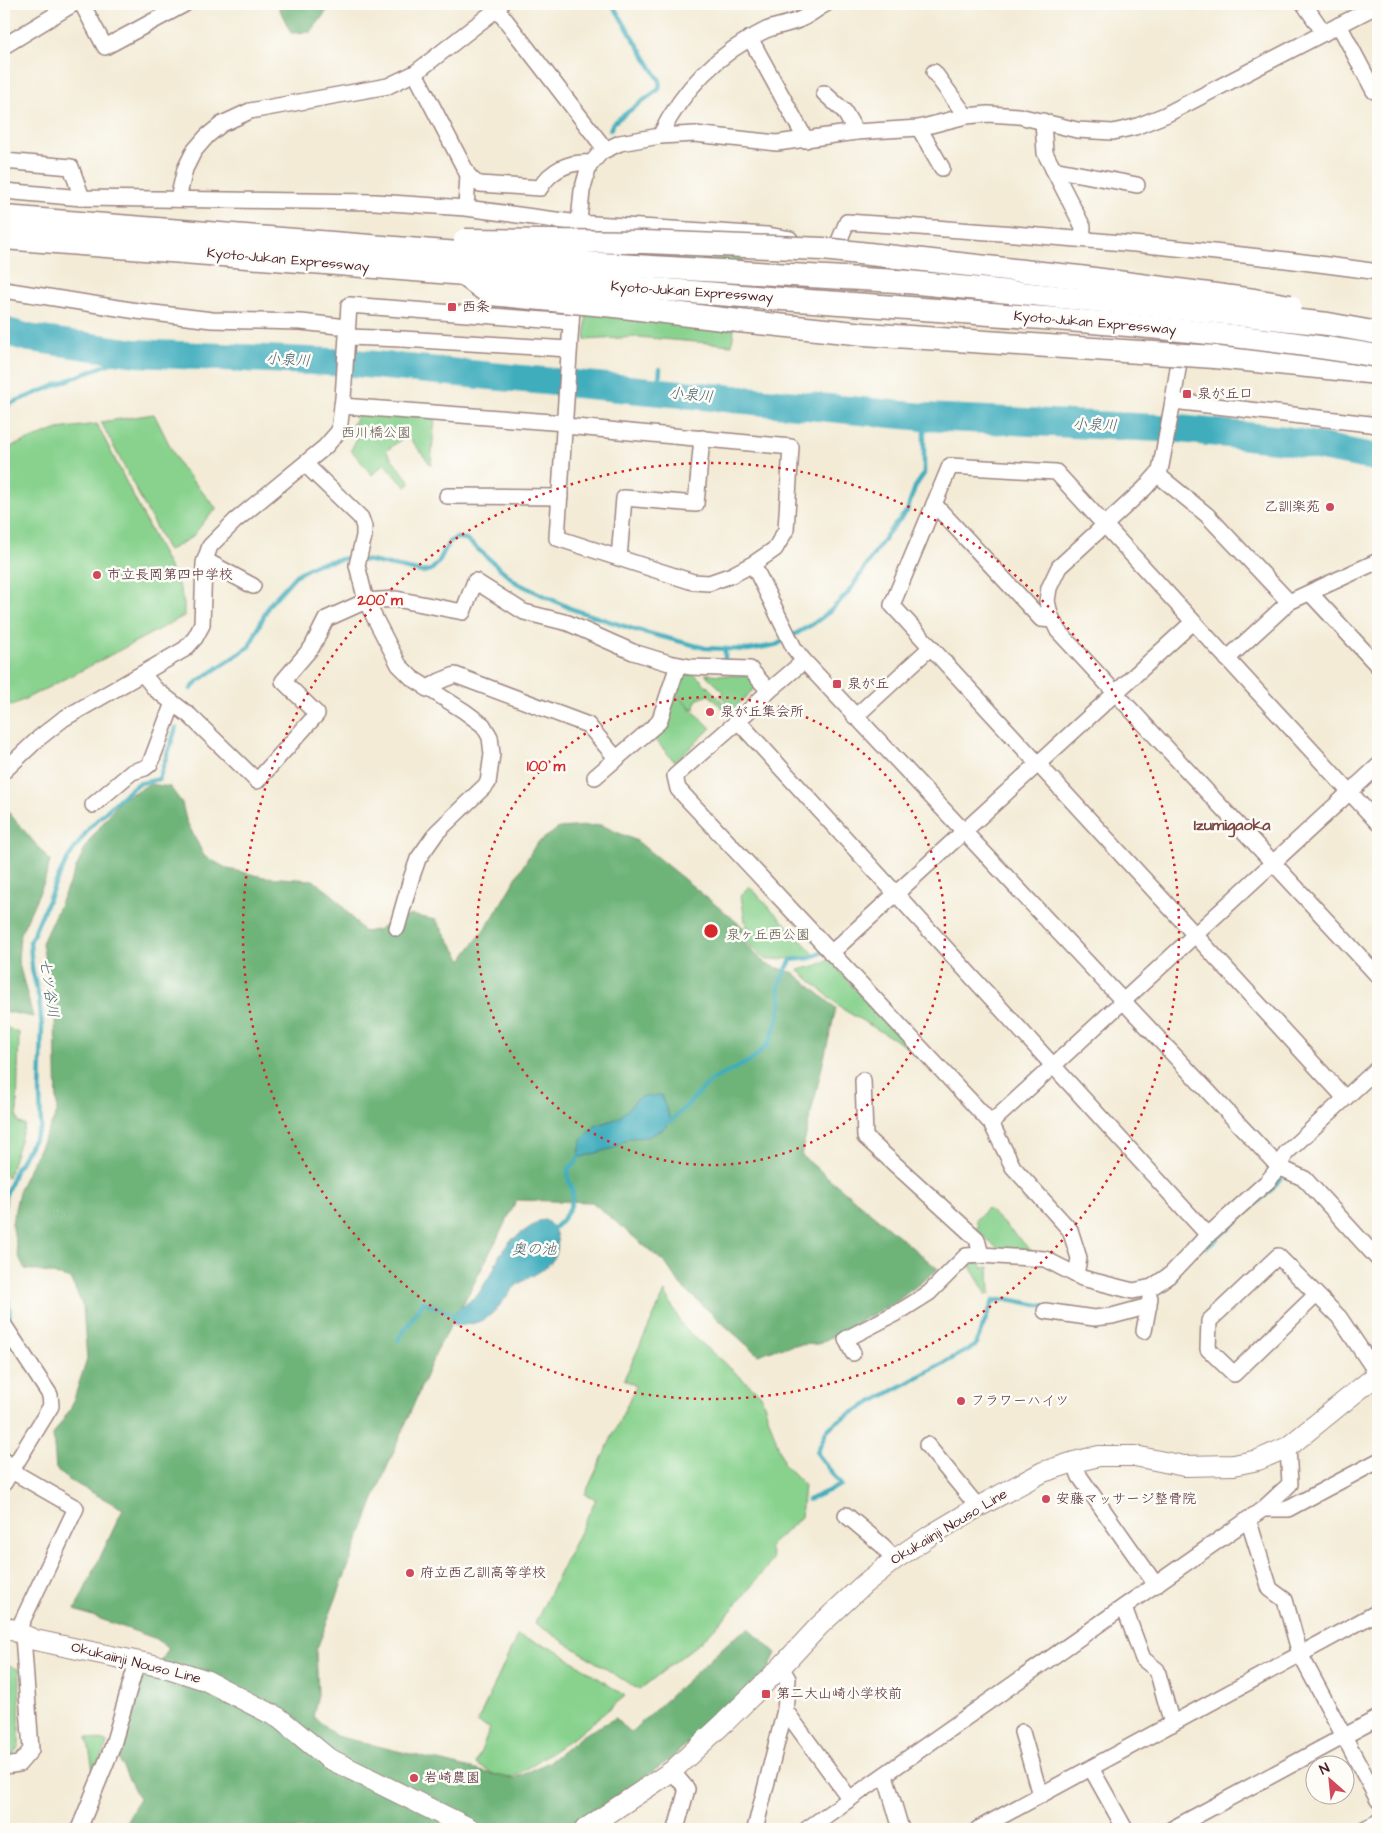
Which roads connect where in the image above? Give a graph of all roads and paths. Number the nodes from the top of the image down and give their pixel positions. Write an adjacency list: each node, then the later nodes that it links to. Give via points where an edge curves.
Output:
1 (73, 4): 11 (street)
2 (82, 4): 3 (street, via 104,47)
3 (185, 4)
4 (826, 4): 10 (street, via 802,18)
5 (1304, 4): 9 (street)
6 (1378, 5): 8 (street)
7 (493, 8): 13 (street); 22 (street)
8 (1339, 26): 9 (street); 14 (street)
9 (1324, 33): 17 (street, via 1165,116 1135,127 1113,132 1077,130)
10 (750, 38): 20 (street, via 722,56 697,80 675,106); 21 (street)
11 (4, 46)
12 (934, 72): 16 (street)
13 (415, 73): 27 (street); 31 (street, via 384,88 250,111 231,119 214,129 194,151 185,169)
14 (1374, 91)
15 (824, 93): 19 (street, via 844,111)
16 (966, 116): 17 (street, via 1004,114); 18 (street)
17 (1043, 121): 26 (street, via 1045,153)
18 (919, 128): 19 (street); 25 (street)
19 (856, 132): 21 (street)
20 (660, 136): 21 (street, via 695,134 777,143); 22 (street)
21 (806, 140)
22 (605, 149): 24 (street)
23 (4, 161): 30 (street, via 71,166)
24 (591, 163): 27 (street, via 562,167 540,188 480,184); 34 (street, via 582,191)
25 (942, 168)
26 (1053, 169): 28 (street); 37 (street, via 1083,227)
27 (468, 175): 32 (street)
28 (1137, 185)
29 (4, 191): 30 (street)
30 (82, 198): 31 (street)
31 (178, 200): 32 (street, via 375,202)
32 (466, 208): 34 (street)
33 (4, 217): 36 (highway, Kyoto-Jukan Expressway, bridge)
34 (578, 223): 38 (street, via 766,235); 43 (street)
35 (4, 238): 40 (highway, Kyoto-Jukan Expressway, bridge)
36 (282, 239): 44 (highway, bridge, via 644,242 823,249 1254,300); 47 (highway, Kyoto-Jukan Expressway, bridge, via 599,264 897,281 1216,312)
37 (1082, 239): 38 (street, via 846,222); 39 (street)
38 (837, 246): 42 (street, via 987,271)
39 (1378, 272)
40 (463, 274): 51 (highway, Kyoto-Jukan Expressway, bridge, via 1140,325); 52 (highway, bridge, via 490,294 864,334 1215,357)
41 (4, 290): 45 (street, via 212,320)
42 (1186, 317): 46 (street); 54 (street)
43 (571, 322): 48 (street, via 349,305); 50 (street)
44 (1378, 322)
45 (338, 326)
46 (1226, 326): 49 (street); 52 (street)
47 (1378, 332)
48 (348, 340): 50 (street, via 402,339); 53 (street)
49 (1378, 348)
50 (569, 354): 55 (street)
51 (1378, 356)
52 (1378, 372)
53 (343, 402): 55 (street); 58 (street, via 339,431)
54 (1173, 403): 56 (street); 59 (street)
55 (565, 422): 57 (street); 61 (street)
56 (1378, 425)
57 (702, 438): 64 (street, via 696,504 624,498); 67 (street, via 791,447 786,530 775,549)
58 (305, 464): 65 (street, via 235,521 210,546); 70 (street, via 361,518 364,536 359,558)
59 (1160, 468): 63 (street); 71 (street)
60 (447, 496): 61 (street)
61 (560, 497): 64 (street, via 557,538)
62 (934, 504): 63 (street, via 950,466 1056,472); 72 (street, via 1041,619); 74 (street, via 892,604)
63 (1105, 525): 72 (street, via 1059,567 1049,588); 73 (street)
64 (619, 558): 67 (street, via 693,582 709,583)
65 (205, 560): 68 (street); 79 (street, via 202,625 185,649)
66 (1378, 562): 69 (street)
67 (753, 564): 76 (street, via 794,648)
68 (253, 586)
69 (1310, 593): 71 (street); 78 (street)
70 (366, 601): 77 (street, via 396,598 462,612 475,581 524,612 568,623 633,652); 80 (street, via 399,665); 83 (street, via 326,619 312,647 283,681 318,714 257,781)
71 (1289, 602): 75 (street)
72 (1052, 620): 82 (street, via 1058,631)
73 (1193, 622): 75 (street); 82 (street)
74 (931, 647): 84 (street); 87 (street)
75 (1227, 659): 91 (street)
76 (804, 661): 81 (street); 84 (street)
77 (678, 664): 81 (street, via 750,669); 86 (street, via 658,722)
78 (1378, 666)
79 (144, 674): 83 (street, via 155,689); 89 (street, via 63,719)
80 (427, 689): 86 (street, via 455,675 588,725); 97 (street, via 483,725 490,738 492,761 488,783 437,832 418,859)
81 (769, 691): 85 (street)
82 (1116, 693): 87 (street); 95 (street)
83 (180, 708): 92 (street, via 150,764 132,772)
84 (855, 717): 94 (street)
85 (738, 721): 96 (street); 99 (street, via 675,776 678,789)
86 (617, 759): 90 (street)
87 (1038, 764): 94 (street); 98 (street)
88 (1378, 766): 91 (street)
89 (4, 771)
90 (594, 777)
91 (1350, 792): 93 (street); 95 (street)
92 (93, 805)
93 (1378, 822)
94 (963, 832): 96 (street); 101 (street)
95 (1273, 863): 98 (street); 100 (street)
96 (896, 894): 99 (street); 102 (street)
97 (397, 928)
98 (1195, 935): 101 (street); 105 (street)
99 (831, 952): 106 (street)
100 (1378, 976)
101 (1123, 1001): 102 (street); 107 (street)
102 (1053, 1066): 106 (street); 108 (street)
103 (1378, 1068): 105 (street)
104 (863, 1080): 109 (street, via 865,1137 977,1239)
105 (1345, 1098): 107 (street, via 1286,1153)
106 (991, 1123): 111 (street, via 1013,1167 1070,1230 1079,1258)
107 (1286, 1170): 108 (street, via 1268,1181); 110 (street, via 1305,1179)
108 (1208, 1235): 112 (street, via 1170,1274)
109 (981, 1255): 111 (street, via 1046,1259); 118 (street, via 966,1256 929,1293 846,1339)
110 (1378, 1259)
111 (1076, 1275): 112 (street, via 1133,1291)
112 (1152, 1287): 114 (street)
113 (1316, 1295): 113 (street, via 1278,1256 1209,1321 1208,1349 1234,1374); 119 (street, via 1339,1318)
114 (1149, 1306): 115 (street, via 1094,1318); 117 (street)
115 (1045, 1311)
116 (4, 1324): 124 (street, via 50,1395 51,1406)
117 (1144, 1331)
118 (853, 1353)
119 (1378, 1375): 121 (main road, Okukaiinji Nouso Line)
120 (927, 1445): 125 (street)
121 (1288, 1447): 123 (main road, Okukaiinji Nouso Line, via 1258,1460 1234,1465 1184,1466 1135,1456 1099,1456); 126 (street, via 1290,1484)
122 (1378, 1461): 126 (street, via 1288,1509)
123 (1074, 1462): 125 (main road, Okukaiinji Nouso Line, via 1043,1472); 130 (street, via 1080,1477)
124 (6, 1471): 133 (street, via 76,1508)
125 (978, 1507): 129 (main road, Okukaiinji Nouso Line)
126 (1263, 1509): 128 (street)
127 (846, 1515): 129 (street)
128 (1248, 1519): 130 (street); 134 (street, via 1270,1589 1286,1600)
129 (894, 1560): 136 (main road, Okukaiinji Nouso Line, via 819,1626)
130 (1156, 1585): 131 (street)
131 (1124, 1607): 139 (street, via 1143,1659 1157,1670); 145 (street)
132 (1378, 1612): 134 (street)
133 (15, 1631): 135 (main road, Okukaiinji Nouso Line, via 35,1640); 142 (street, via 31,1750 19,1764)
134 (1300, 1654): 139 (street); 141 (street)
135 (137, 1662): 151 (street, via 112,1748); 152 (main road, Okukaiinji Nouso Line, via 205,1680 247,1700 279,1718 328,1758)
136 (781, 1666): 137 (street, via 788,1679); 144 (main road, Okukaiinji Nouso Line)
137 (785, 1710): 147 (street); 154 (street)
138 (1378, 1718): 141 (street)
139 (1172, 1724): 143 (street)
140 (1022, 1732): 146 (street)
141 (1344, 1736): 148 (street); 159 (street)
142 (4, 1766)
143 (1091, 1768): 146 (street); 158 (street)
144 (672, 1771): 150 (main road, Okukaiinji Nouso Line); 153 (street, via 687,1789)
145 (885, 1775): 147 (street); 156 (street)
146 (1040, 1795): 157 (street)
147 (850, 1799): 155 (street)
148 (1378, 1800)
149 (1378, 1822): 160 (street)
150 (590, 1828)
151 (79, 1829)
152 (471, 1829)
153 (676, 1829)
154 (755, 1829)
155 (808, 1829)
156 (901, 1829)
157 (978, 1829)
158 (1125, 1829)
159 (1172, 1829)
160 (1364, 1829)

